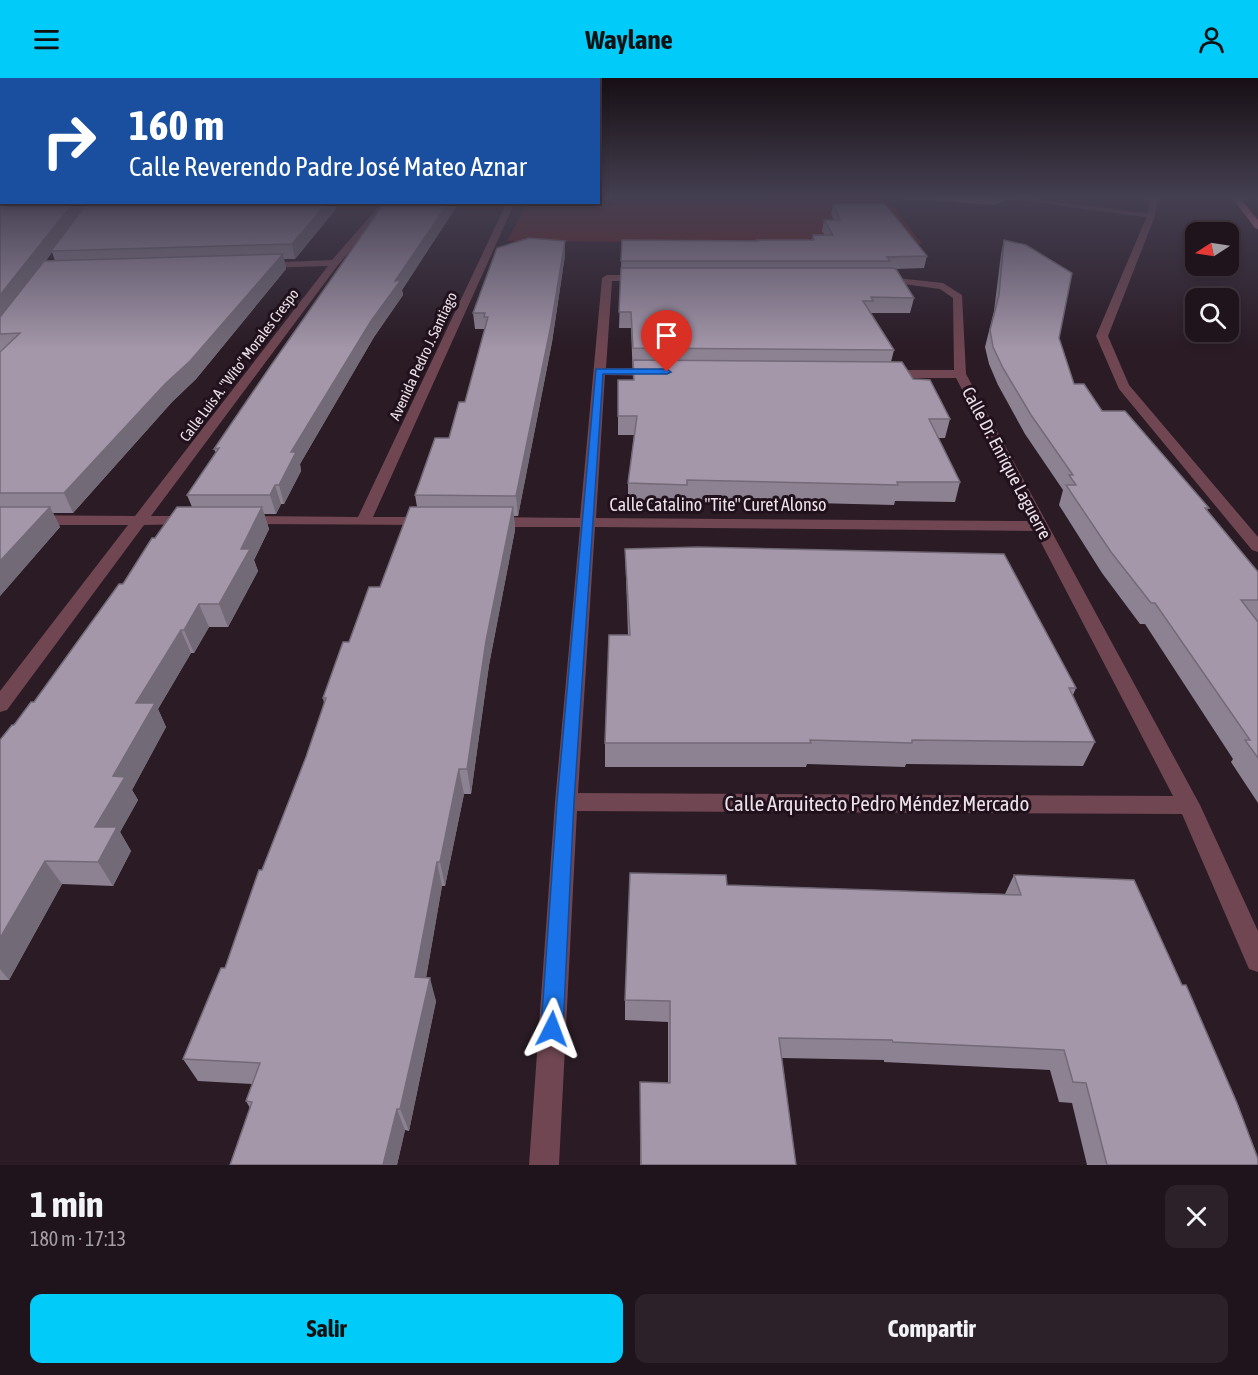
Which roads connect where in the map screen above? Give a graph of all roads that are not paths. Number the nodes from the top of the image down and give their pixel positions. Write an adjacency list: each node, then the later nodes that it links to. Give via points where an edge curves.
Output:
1 (347, 249): 4 (street, Calle Luis A. "Wito" Morales Crespo)
2 (490, 249): 14 (street, Avenida Pedro J. Santiago)
3 (1136, 249): 19 (street, via 1102,336 1123,386)
4 (335, 263): 5 (street); 13 (street, Calle Luis A. "Wito" Morales Crespo)
5 (254, 265)
6 (654, 278): 8 (street, via 608,278)
7 (866, 278): 11 (street, Calle Dr. Enrique Laguerre, via 943,286 958,297)
8 (599, 371): 9 (street); 17 (street)
9 (669, 372)
10 (867, 374): 11 (street)
11 (960, 374): 18 (street, Calle Dr. Enrique Laguerre)
12 (0, 520): 13 (street)
13 (138, 521): 14 (street); 20 (street, Calle Luis A. "Wito" Morales Crespo)
14 (363, 522): 15 (street)
15 (446, 522)
16 (470, 522): 17 (street, Calle Catalino "Tite" Curet Alonso)
17 (589, 523): 18 (street, Calle Catalino "Tite" Curet Alonso); 21 (street)
18 (1040, 526): 22 (street, Calle Dr. Enrique Laguerre)
19 (1258, 547)
20 (0, 705)
21 (566, 802): 22 (street, Calle Arquitecto Pedro Méndez Mercado); 24 (street)
22 (1189, 805): 23 (street, Calle Dr. Enrique Laguerre)
23 (1258, 960)
24 (544, 1165)

